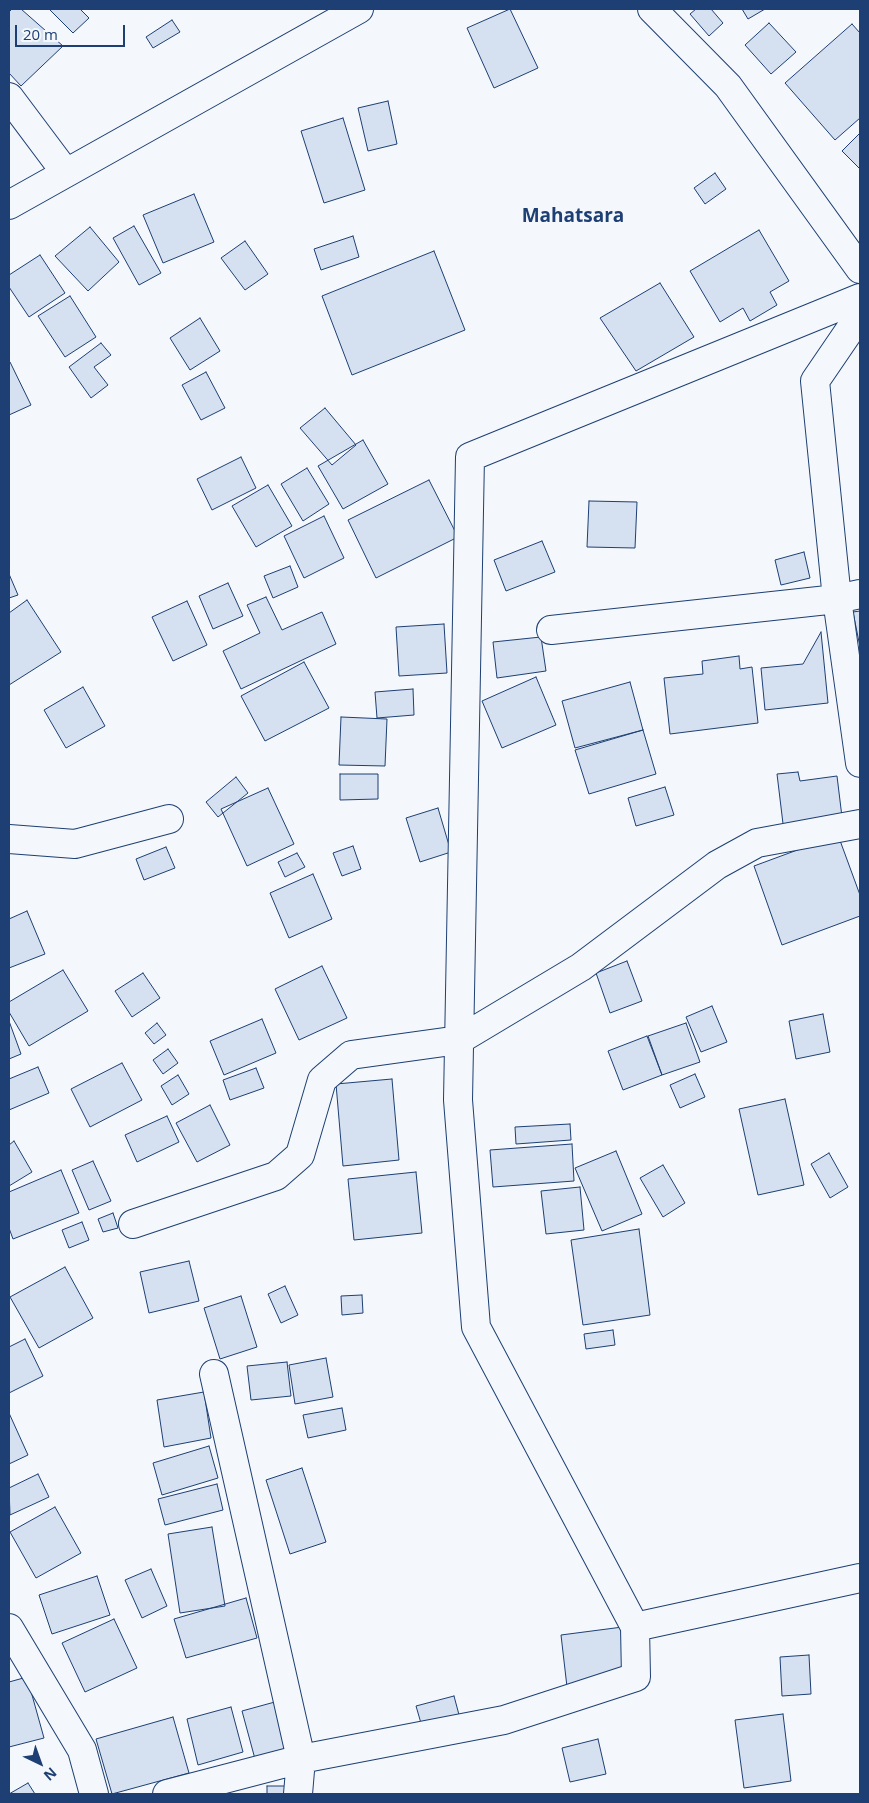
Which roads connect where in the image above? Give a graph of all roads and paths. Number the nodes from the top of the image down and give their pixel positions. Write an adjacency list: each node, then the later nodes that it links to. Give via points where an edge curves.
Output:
1 (359, 9): 4 (street)
2 (652, 9): 6 (street, via 728,86)
3 (9, 97): 4 (street)
4 (66, 173): 5 (street)
5 (9, 205)
6 (860, 269)
7 (860, 298): 15 (street, via 470,457)
8 (860, 315): 9 (street, via 815,381)
9 (849, 597): 10 (street); 11 (street)
10 (551, 630)
11 (860, 763)
12 (169, 819): 14 (street, via 75,844)
13 (860, 824): 15 (street, via 757,843 717,865 581,967)
14 (9, 839)
15 (458, 1040): 16 (street, via 351,1055 322,1080 300,1155 276,1176); 19 (street, via 458,1100 476,1327)
16 (133, 1224)
17 (214, 1374): 21 (street)
18 (860, 1578): 19 (street)
19 (635, 1627): 21 (street, via 636,1677 504,1720)
20 (9, 1628): 22 (street, via 82,1750)
21 (301, 1759): 23 (street); 24 (street)
22 (94, 1794)
23 (167, 1794)
24 (298, 1794)

